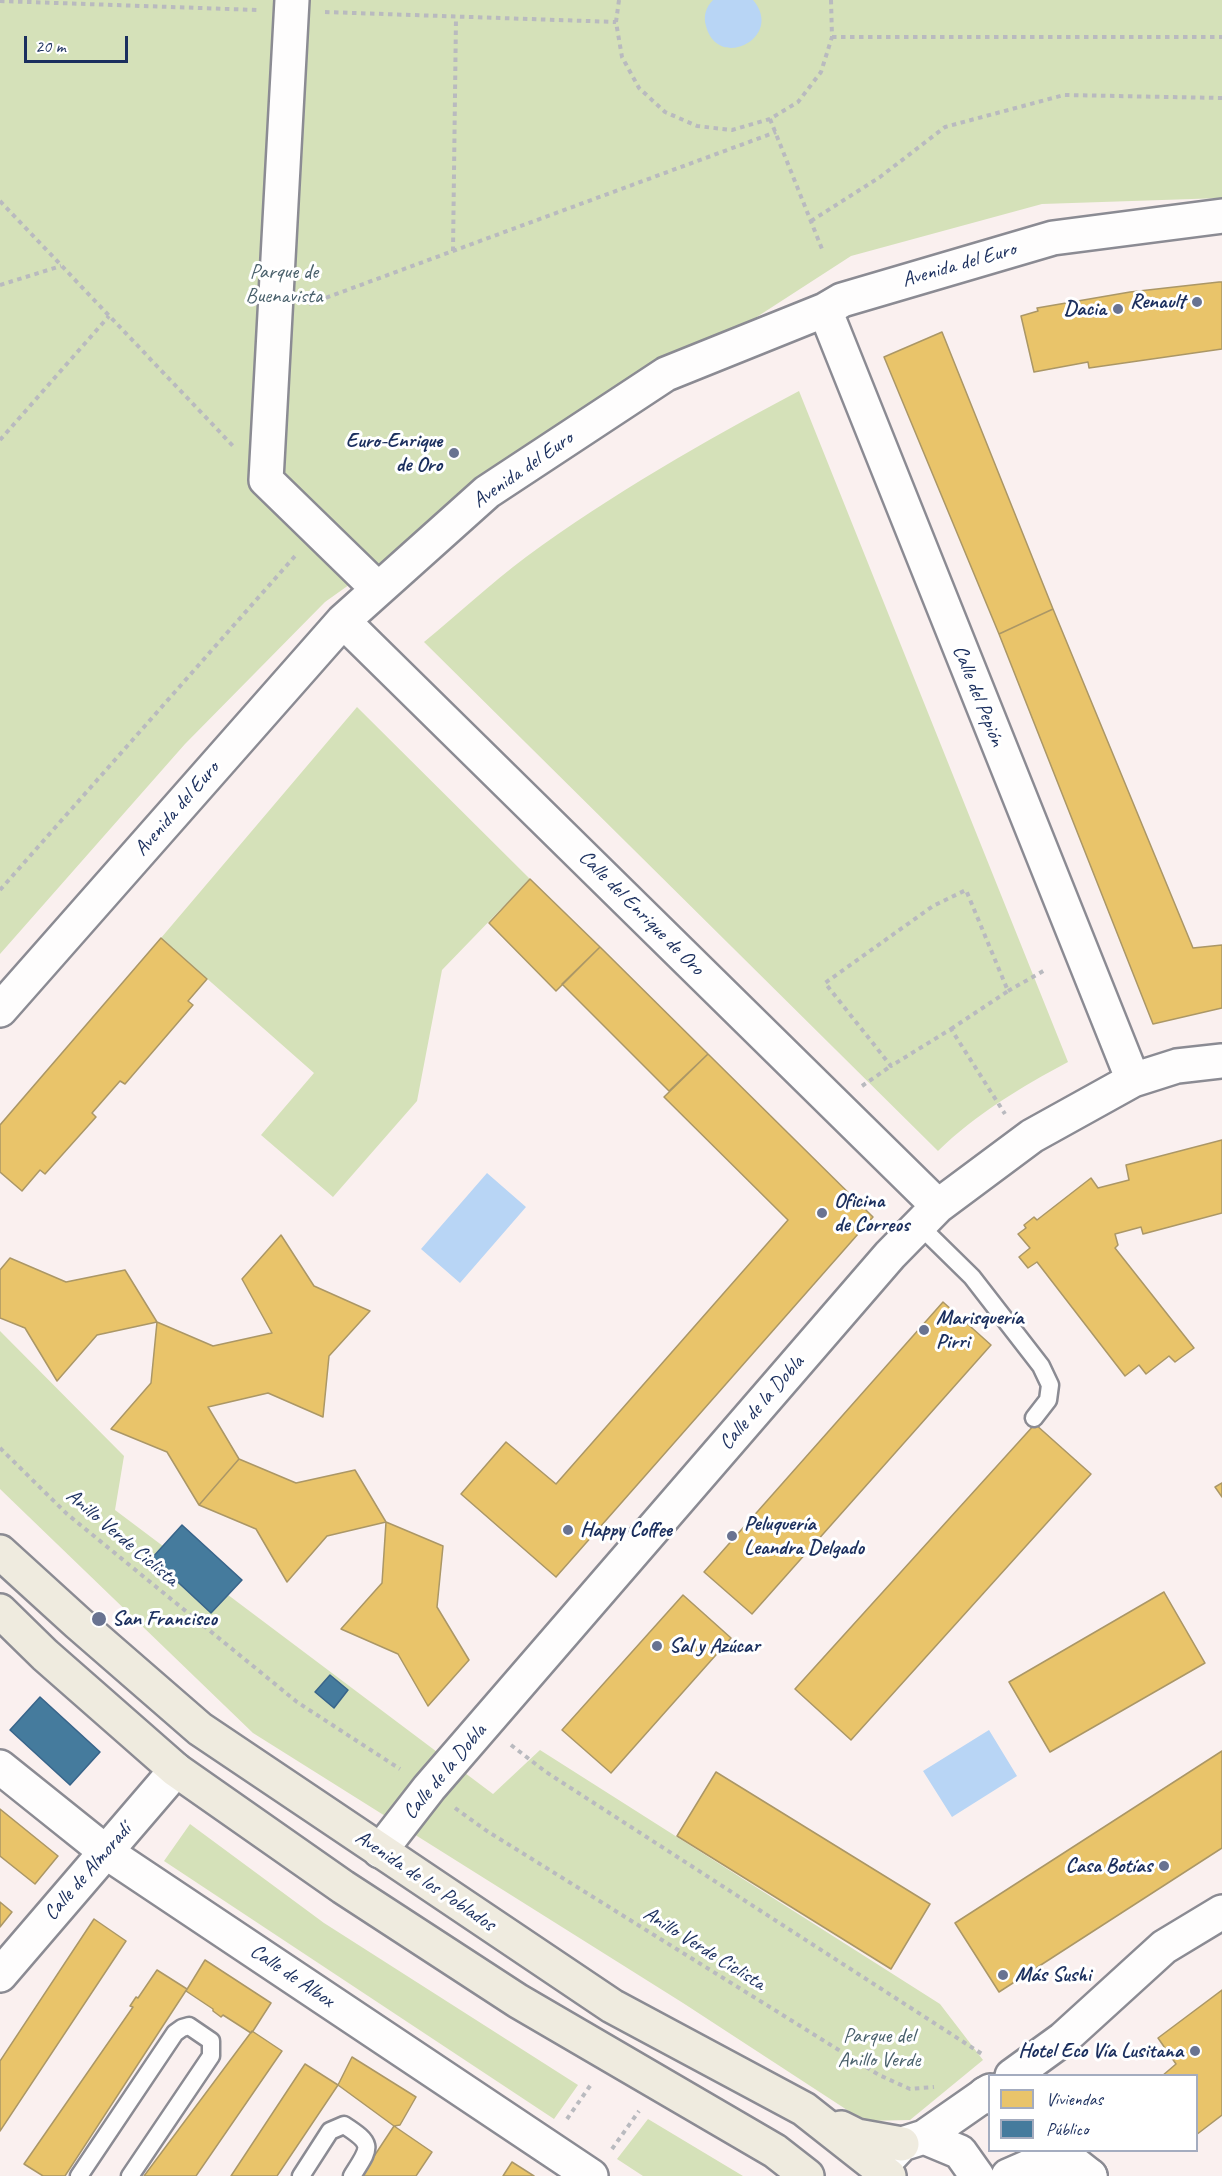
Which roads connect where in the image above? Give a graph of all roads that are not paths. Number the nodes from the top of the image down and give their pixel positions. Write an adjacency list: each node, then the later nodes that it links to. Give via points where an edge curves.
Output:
1 (291, 5): 4 (street, via 266,480)
2 (1222, 216): 3 (street, Avenida del Euro, via 1053,238 842,300)
3 (825, 310): 4 (street, Avenida del Euro, via 666,375 487,492); 8 (street, Calle del Pepión)
4 (378, 589): 5 (street, Avenida del Euro)
5 (343, 621): 6 (street, Avenida del Euro); 9 (street, Calle del Enrique de Oro)
6 (0, 1010)
7 (1222, 1061): 8 (street, Calle de la Dobla, via 1177,1066)
8 (1133, 1080): 9 (street, Calle de la Dobla, via 1032,1136)
9 (929, 1216): 10 (lane, via 1041,1366 1050,1385 1048,1400); 16 (street, Calle de la Dobla, via 866,1282 452,1761)
10 (1034, 1418)
11 (0, 1552): 16 (main road, Avenida de los Poblados, via 200,1729)
12 (0, 1611): 14 (main road)
13 (0, 1767): 15 (street, Calle de Albox)
14 (176, 1770): 15 (street, Calle de Almoradí); 27 (main road, via 343,1887 518,2001)
15 (106, 1851): 18 (street, Calle de Almoradí); 33 (street, Calle de Albox)
16 (380, 1851): 23 (main road, Avenida de los Poblados, via 612,2006)
17 (1222, 1912): 19 (street, via 1164,1947)
18 (0, 1975)
19 (1063, 2039): 20 (street); 21 (street)
20 (1015, 2074)
21 (1042, 2074)
22 (988, 2094): 24 (street, Avenida de los Poblados)
23 (804, 2109): 24 (main road, via 857,2136); 28 (main road, Avenida de los Poblados)
24 (913, 2141): 28 (street, Avenida de los Poblados); 35 (street, via 960,2152)
25 (1017, 2152): 36 (street)
26 (1058, 2152): 38 (street)
27 (785, 2164): 34 (main road)
28 (880, 2173)
29 (79, 2176): 30 (lane, via 175,2033 189,2026 211,2041 211,2056)
30 (130, 2176)
31 (301, 2176): 32 (lane, via 330,2131 344,2125 364,2138 367,2145)
32 (352, 2176)
33 (591, 2176)
34 (807, 2176)
35 (977, 2176)
36 (994, 2176)
37 (1008, 2176): 38 (street, via 1031,2166 1055,2167)
38 (1090, 2176)

